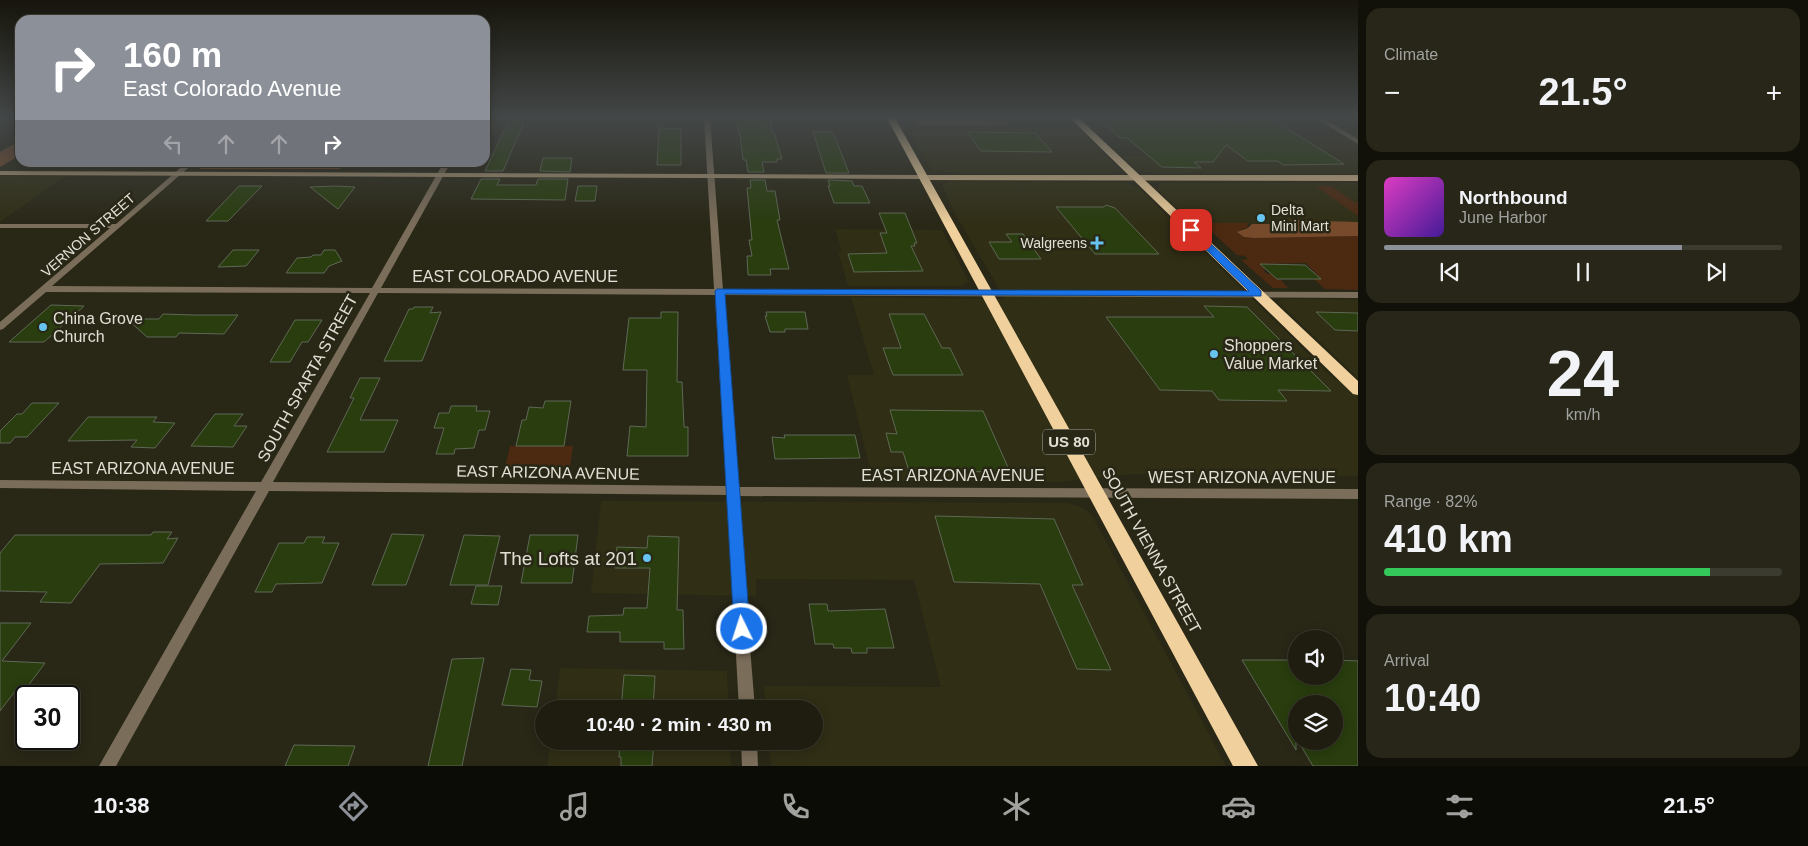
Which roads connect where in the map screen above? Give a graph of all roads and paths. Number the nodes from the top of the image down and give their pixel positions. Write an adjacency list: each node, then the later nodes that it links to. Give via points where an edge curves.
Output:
1 (710, 154): 9 (street)
2 (910, 154): 10 (highway, SOUTH VIENNA STREET)
3 (1112, 154): 11 (highway)
4 (186, 167): 7 (street, VERNON STREET)
5 (445, 167): 8 (street, SOUTH SPARTA STREET)
6 (0, 173): 7 (main road)
7 (178, 174): 8 (main road); 14 (street, VERNON STREET)
8 (441, 175): 9 (main road); 16 (street, SOUTH SPARTA STREET)
9 (712, 176): 10 (main road); 17 (street)
10 (923, 177): 11 (main road); 18 (highway, SOUTH VIENNA STREET / US 80)
11 (1137, 178): 12 (main road); 19 (highway)
12 (1358, 178)
13 (0, 226): 14 (street)
14 (118, 226): 15 (street, VERNON STREET)
15 (44, 290): 16 (street, EAST COLORADO AVENUE); 21 (street, VERNON STREET)
16 (374, 291): 17 (street, EAST COLORADO AVENUE); 24 (street, SOUTH SPARTA STREET)
17 (720, 291): 18 (street, EAST COLORADO AVENUE); 25 (street)
18 (985, 293): 19 (street, EAST COLORADO AVENUE); 26 (highway, SOUTH VIENNA STREET / US 80)
19 (1258, 294): 20 (street, EAST COLORADO AVENUE); 22 (highway)
20 (1358, 295)
21 (0, 327)
22 (1358, 390)
23 (0, 484): 24 (street, EAST ARIZONA AVENUE)
24 (265, 485): 25 (street, EAST ARIZONA AVENUE); 30 (street, SOUTH SPARTA STREET)
25 (733, 491): 26 (street, EAST ARIZONA AVENUE); 28 (street)
26 (1095, 492): 27 (street, WEST ARIZONA AVENUE); 32 (highway, SOUTH VIENNA STREET / US 80)
27 (1358, 494)
28 (746, 700)
29 (749, 750): 31 (street)
30 (107, 766)
31 (750, 766)
32 (1246, 766)

